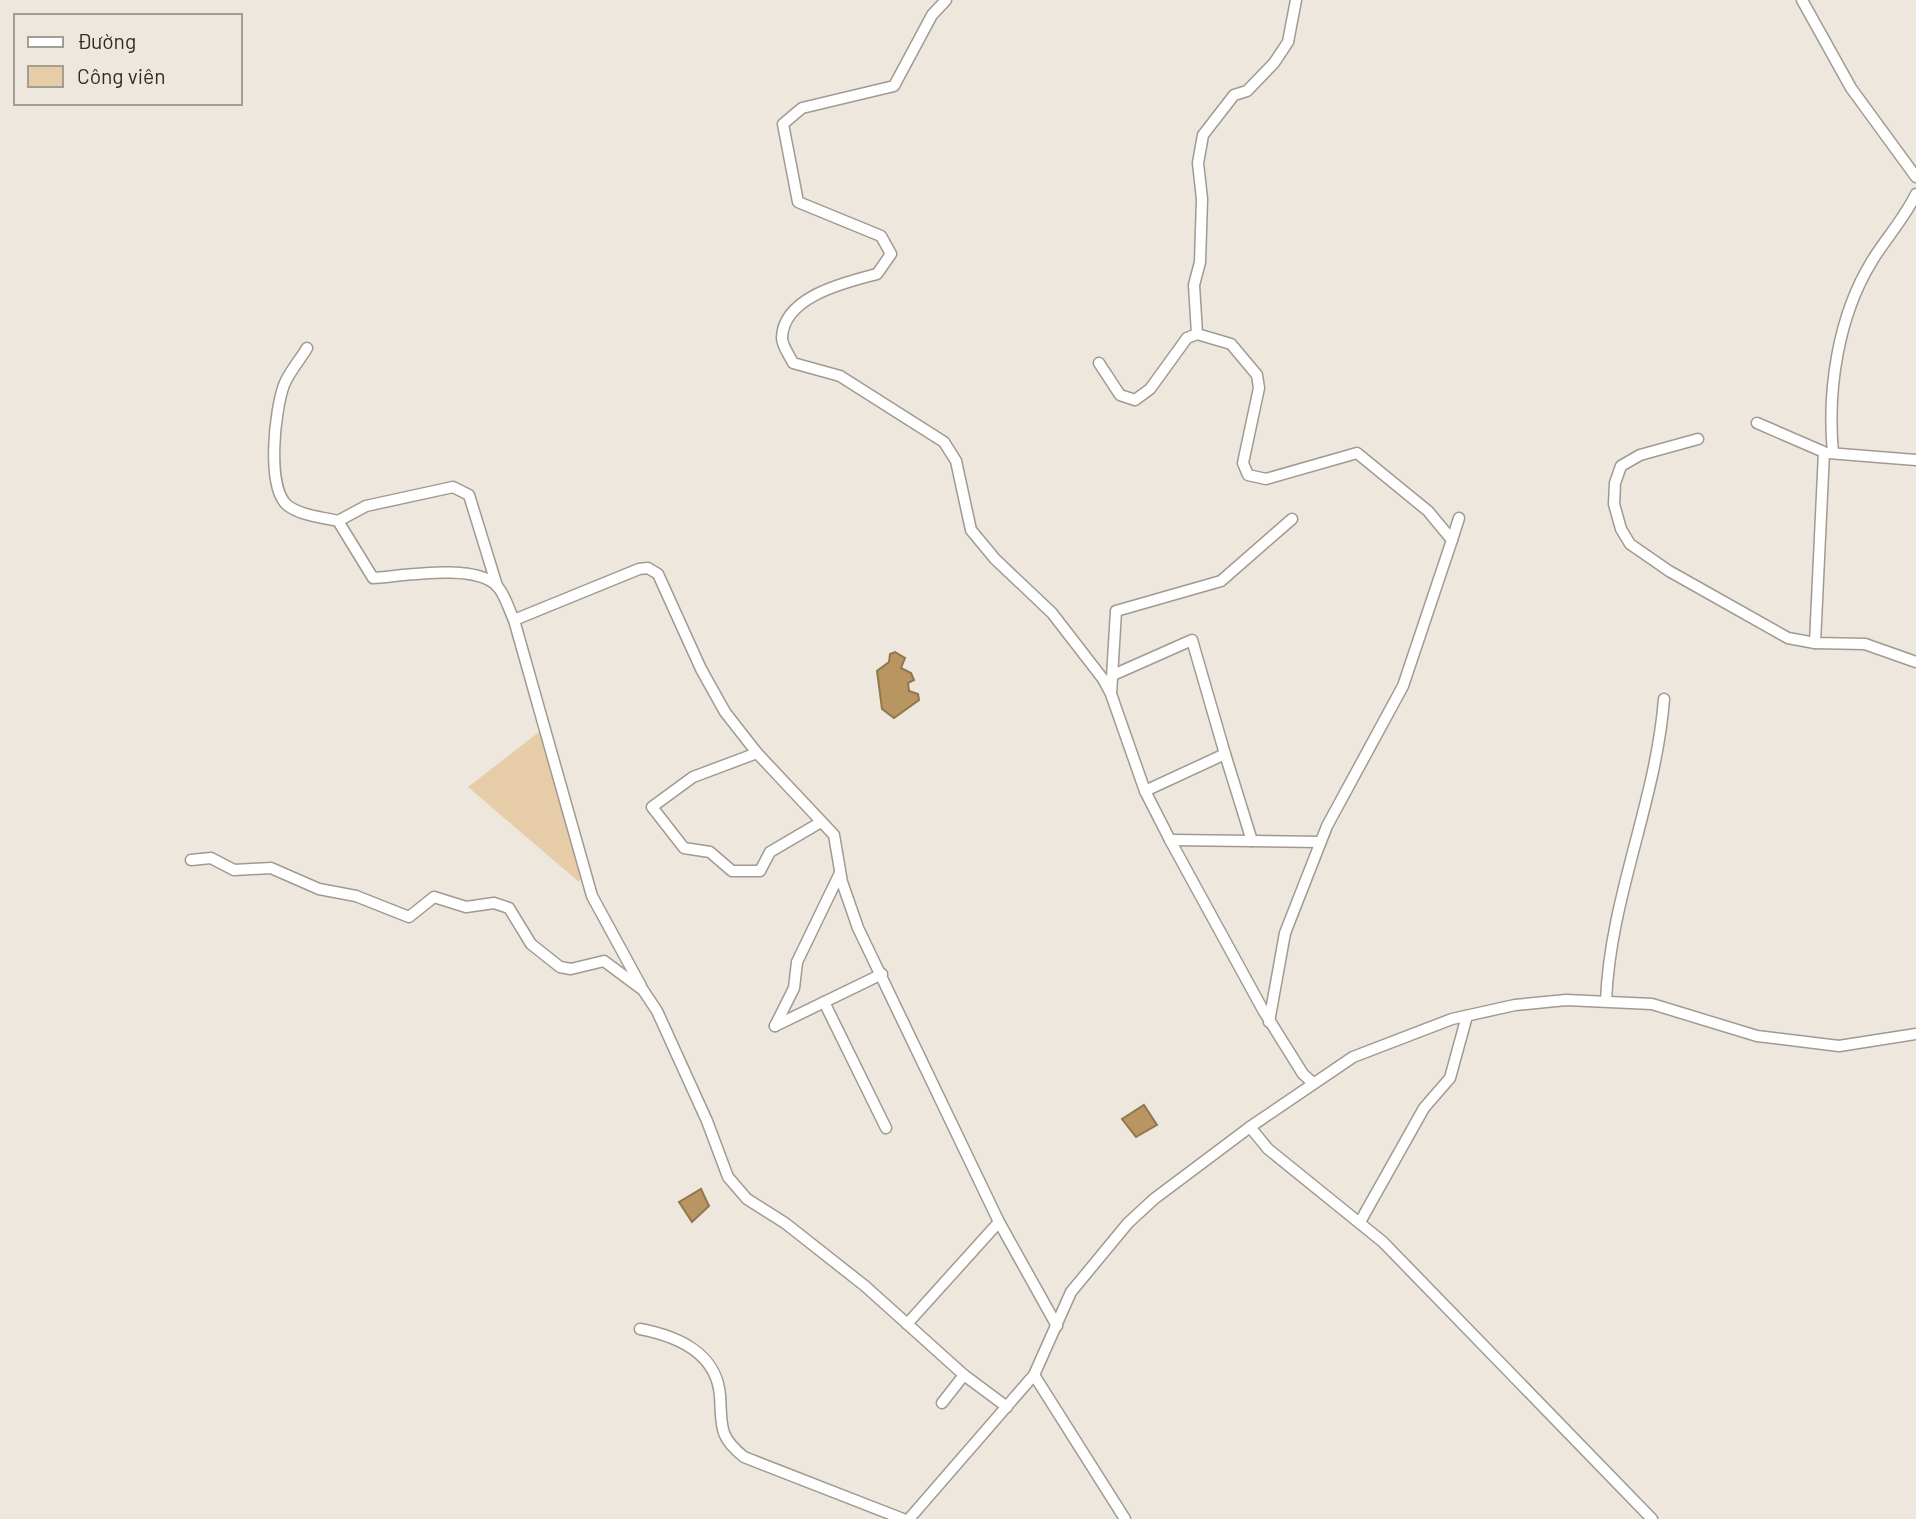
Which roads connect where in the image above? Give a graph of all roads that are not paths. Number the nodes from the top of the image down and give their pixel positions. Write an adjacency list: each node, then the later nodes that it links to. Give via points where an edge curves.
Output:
1 (946, 0): 22 (street, via 932,15 894,86 802,108 783,124 798,202 881,236 891,254 877,274 826,288 808,298 785,324 782,340 793,363 840,376 944,442 956,461 971,530 1052,614)
2 (1296, 0): 6 (street, via 1288,42 1274,63 1247,91 1234,95 1203,135 1198,163 1200,262 1194,285)
3 (1802, 0): 4 (street, via 1851,88)
4 (1916, 177)
5 (1916, 194): 11 (street, via 1862,281 1836,356)
6 (1197, 334): 8 (street, via 1187,338 1150,389 1135,400 1119,395); 16 (street, via 1231,344 1257,375 1259,388 1243,463 1248,475 1266,479 1357,453 1428,512)
7 (307, 348): 15 (street, via 284,385 272,465 285,503 299,512)
8 (1099, 363)
9 (1757, 424): 11 (street)
10 (1698, 439): 19 (street, via 1640,455 1621,466 1614,504 1626,538 1644,556 1778,632)
11 (1828, 453): 12 (street); 19 (street)
12 (1916, 460)
13 (1460, 518): 16 (street)
14 (1292, 519): 21 (street, via 1222,580 1116,611)
15 (338, 521): 17 (street, via 373,578 450,572 482,577); 17 (street, via 366,506 453,487 469,495)
16 (1452, 540): 30 (street, via 1403,687)
17 (497, 586): 18 (street)
18 (514, 621): 24 (street, via 639,569 653,570 718,701); 34 (street, via 592,896)
19 (1815, 643): 20 (street, via 1865,644)
20 (1916, 662)
21 (1113, 676): 22 (street); 25 (street, via 1192,640)
22 (1111, 694): 26 (street)
23 (1664, 699): 35 (street, via 1659,752 1609,954)
24 (757, 753): 27 (street); 27 (street, via 693,777 652,807 684,848 710,852 732,871 760,871 770,852)
25 (1225, 754): 26 (street); 29 (street)
26 (1145, 791): 28 (street)
27 (821, 822): 32 (street, via 834,835)
28 (1170, 840): 29 (street); 38 (street)
29 (1252, 841): 30 (street)
30 (1320, 842): 38 (street, via 1285,933)
31 (191, 860): 34 (street, via 211,859 234,870 271,868 318,889 356,897 409,918 434,897 466,907 494,903 509,908 531,944 560,967 604,961)
32 (841, 871): 33 (street, via 848,902); 36 (street, via 797,962 794,988 775,1026)
33 (882, 974): 36 (street); 43 (street)
34 (643, 990): 45 (street, via 708,1121 728,1177 747,1199 785,1223)
35 (1606, 1001): 37 (street, via 1542,1002); 39 (street, via 1653,1004 1757,1036 1790,1041 1839,1046)
36 (824, 1002): 42 (street)
37 (1467, 1016): 40 (street, via 1353,1057); 44 (street, via 1450,1078 1424,1108)
38 (1269, 1022): 40 (street)
39 (1916, 1034)
40 (1312, 1082): 41 (street)
41 (1250, 1127): 44 (street, via 1268,1149); 46 (street, via 1128,1223 1071,1292)
42 (886, 1128)
43 (999, 1222): 45 (street); 46 (street)
44 (1360, 1222): 55 (street)
45 (907, 1325): 48 (street)
46 (1058, 1326): 49 (street)
47 (640, 1329): 52 (street, via 685,1343 702,1354 720,1393 721,1429 729,1445 744,1457)
48 (964, 1375): 50 (street); 51 (street)
49 (1034, 1375): 51 (street); 54 (street)
50 (942, 1403)
51 (1007, 1407): 53 (street)
52 (903, 1519)
53 (909, 1519)
54 (1125, 1519)
55 (1652, 1519)

